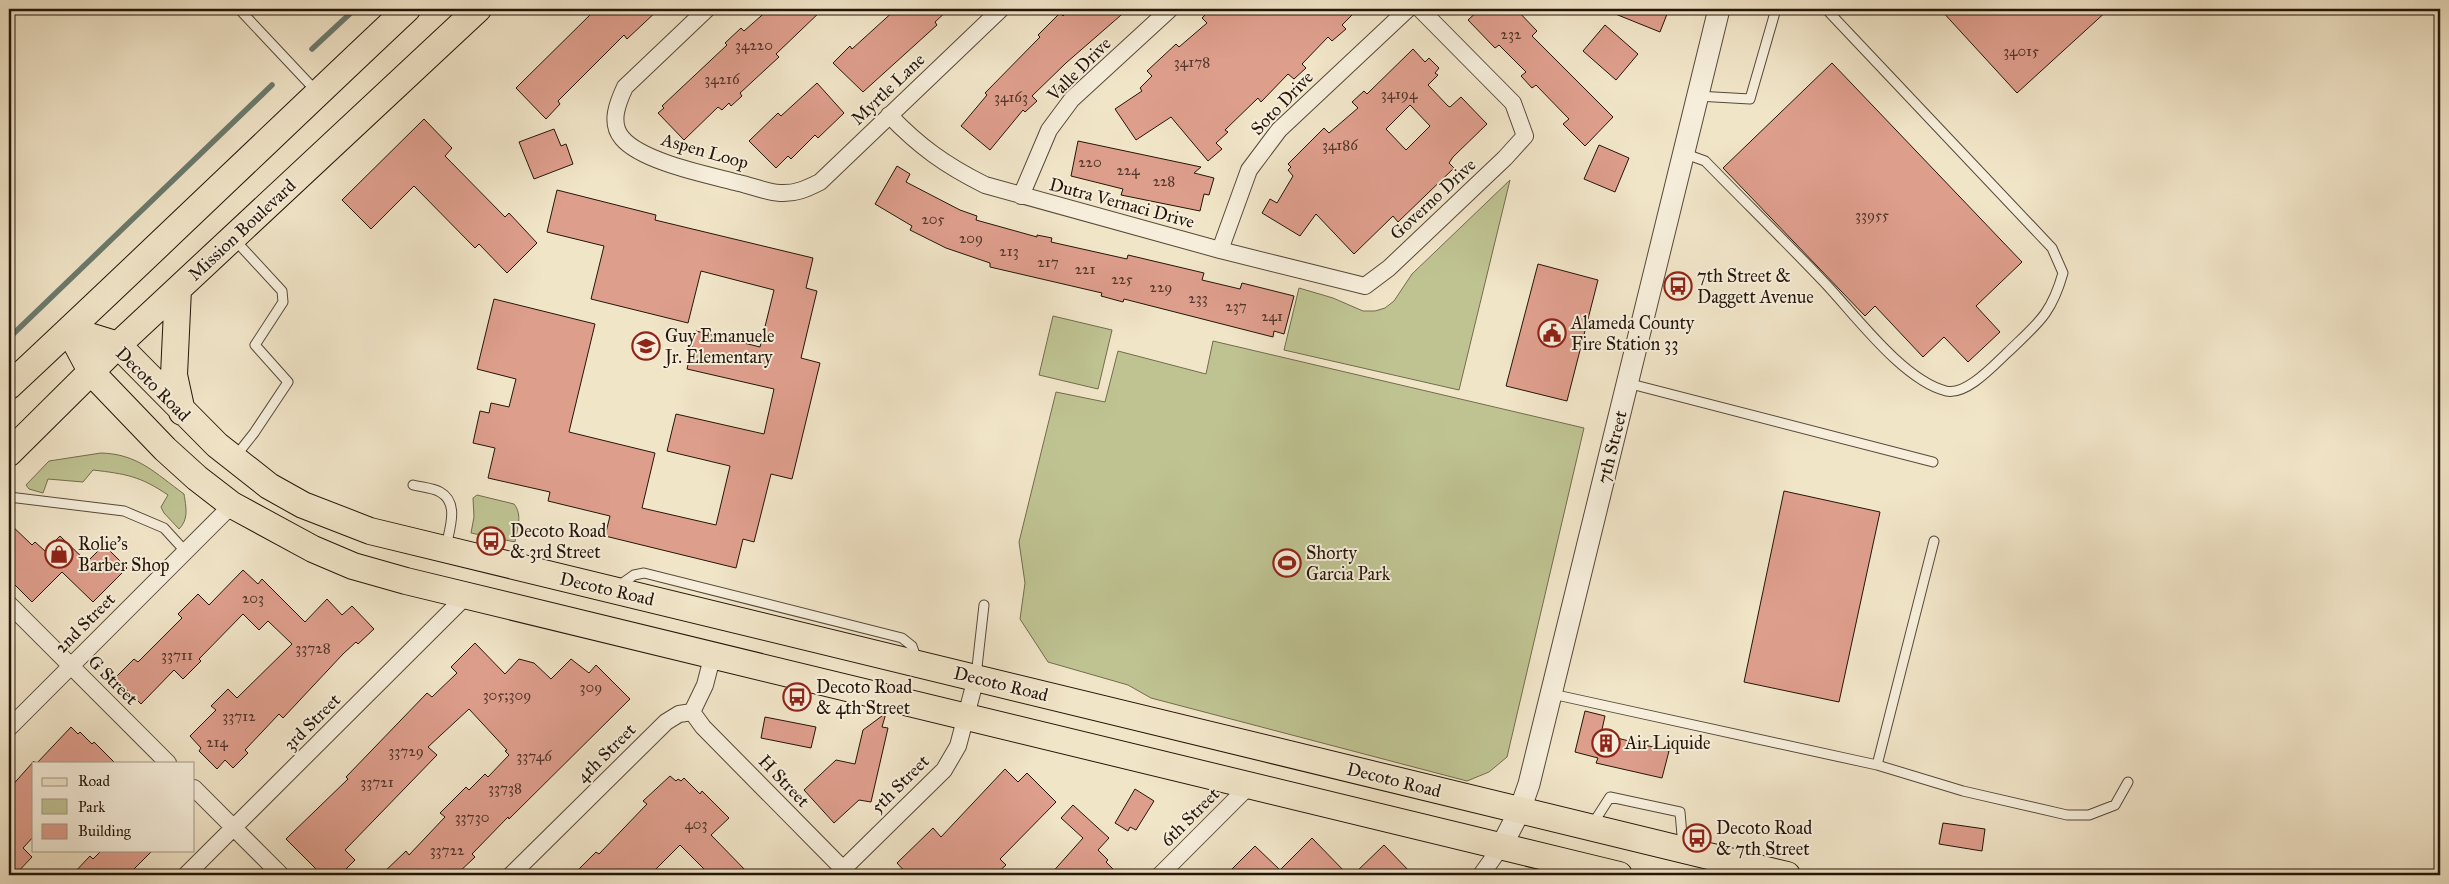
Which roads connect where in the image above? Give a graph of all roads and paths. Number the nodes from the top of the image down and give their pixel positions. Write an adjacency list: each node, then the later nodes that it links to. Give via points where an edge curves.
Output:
1 (239, 9): 12 (lane)
2 (408, 9): 12 (main road)
3 (478, 9): 18 (main road, Mission Boulevard)
4 (707, 9): 16 (street, Aspen Loop, via 625,87 617,104 615,121 621,138 646,155 674,166 779,193)
5 (1001, 9): 14 (street, Myrtle Lane)
6 (1170, 9): 17 (street, Valle Drive, via 1072,99 1049,130)
7 (1408, 9): 19 (street, Soto Drive, via 1279,130 1249,170)
8 (1420, 9): 20 (street, Governo Drive, via 1513,103 1525,136 1389,268)
9 (1719, 9): 13 (street, 7th Street)
10 (1776, 9): 13 (lane, via 1750,99)
11 (1826, 9): 15 (lane, via 2052,248 2063,273 2043,319 1964,389 1947,391 1926,382 1907,369 1872,334 1705,161)
12 (317, 92): 22 (main road)
13 (1696, 96): 15 (street, 7th Street)
14 (889, 115): 16 (street, Myrtle Lane, via 820,182); 17 (street, Dutra Vernaci Drive, via 917,143 952,168 985,185)
15 (1682, 153): 25 (street, 7th Street)
16 (799, 192)
17 (1021, 196): 19 (street, Dutra Vernaci Drive)
18 (233, 238): 21 (main road, Mission Boulevard); 29 (lane, via 282,291 283,302 255,345 288,382)
19 (1220, 250): 20 (street, Dutra Vernaci Drive)
20 (1365, 286)
21 (178, 289): 23 (main road, Mission Boulevard); 27 (main road, via 174,375)
22 (69, 330): 23 (main road, Decoto Road); 24 (main road, Decoto Road); 26 (main road)
23 (118, 345): 24 (main road, Mission Boulevard); 27 (main road, Decoto Road)
24 (92, 373): 28 (main road, Mission Boulevard); 33 (main road, Decoto Road, via 166,449)
25 (1627, 382): 30 (lane); 43 (street, 7th Street)
26 (9, 386)
27 (182, 412): 29 (main road, Decoto Road)
28 (9, 453)
29 (233, 459): 36 (main road, Decoto Road, via 269,486 335,520)
30 (1933, 462)
31 (413, 485): 36 (lane, via 440,492 450,504 452,517)
32 (9, 497): 35 (lane, via 124,511 164,528)
33 (232, 505): 35 (street, 2nd Street); 37 (main road, Decoto Road, via 313,549 353,566)
34 (1934, 541): 48 (lane)
35 (185, 551): 41 (street, 2nd Street)
36 (444, 551): 42 (main road, Decoto Road)
37 (466, 596): 40 (main road, Decoto Road); 54 (street, 3rd Street)
38 (9, 604): 41 (street, G Street)
39 (984, 605): 42 (lane)
40 (713, 654): 44 (street, via 705,685); 45 (main road, Decoto Road)
41 (70, 665): 46 (street, 2nd Street); 47 (street, G Street)
42 (976, 678): 45 (street, 5th Street); 52 (main road, Decoto Road)
43 (1551, 694): 48 (lane); 52 (street, 7th Street)
44 (692, 712): 57 (street, H Street); 60 (street, 4th Street, via 666,722)
45 (966, 716): 50 (main road, Decoto Road); 57 (street, 5th Street, via 958,746 944,770)
46 (9, 728)
47 (167, 762)
48 (1878, 765): 49 (lane, via 1963,791 2067,815 2088,815 2114,806)
49 (2128, 782)
50 (1249, 786): 55 (main road, Decoto Road); 61 (street, 6th Street)
51 (195, 789): 54 (street)
52 (1520, 810): 53 (main road, Decoto Road); 55 (street, 7th Street)
53 (1590, 827): 56 (main road, Decoto Road); 56 (lane, via 1610,797 1680,812)
54 (234, 828): 58 (street, 3rd Street); 59 (street)
55 (1501, 847): 62 (street, 7th Street); 63 (main road, Decoto Road)
56 (1683, 850): 64 (main road, Decoto Road)
57 (843, 873)
58 (186, 875)
59 (281, 875)
60 (511, 875)
61 (1160, 875)
62 (1481, 875)
63 (1619, 875)
64 (1787, 875)

